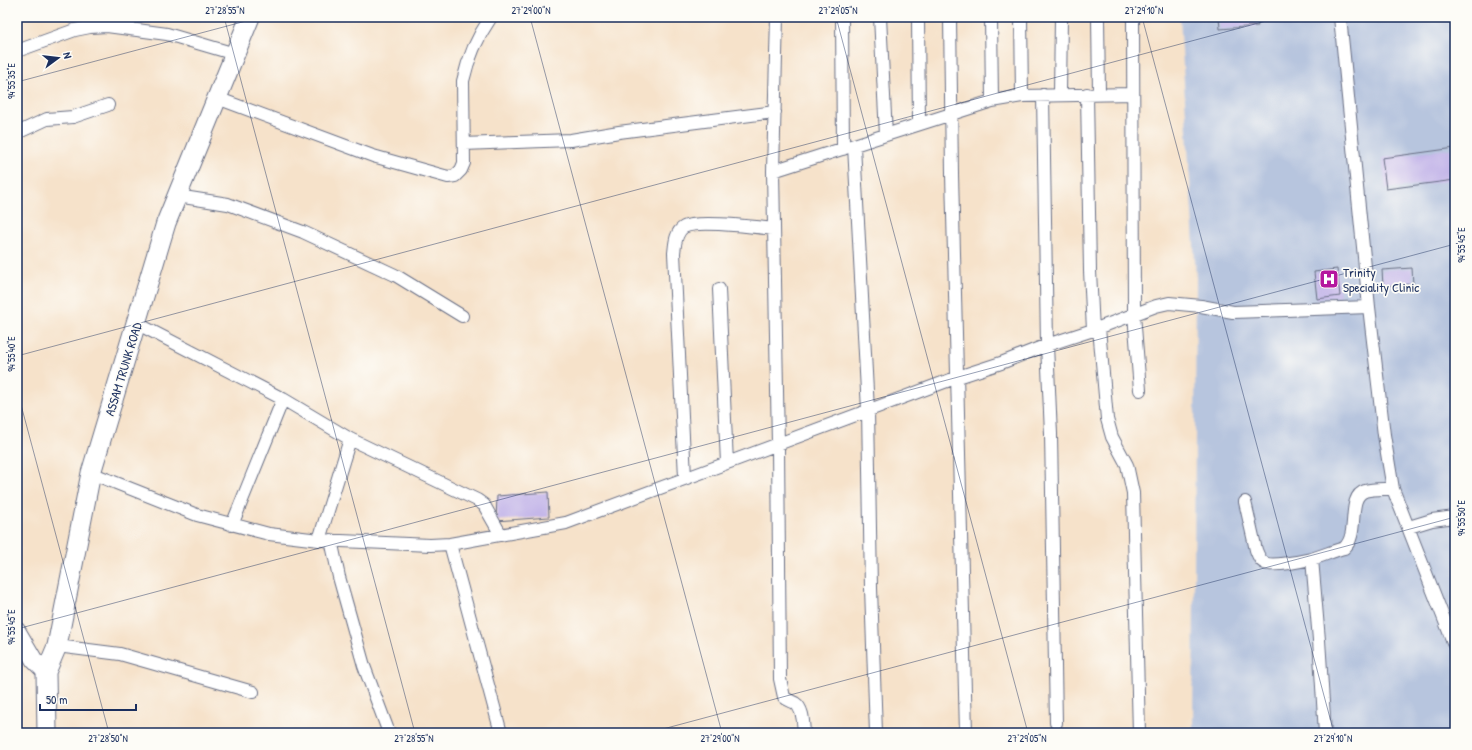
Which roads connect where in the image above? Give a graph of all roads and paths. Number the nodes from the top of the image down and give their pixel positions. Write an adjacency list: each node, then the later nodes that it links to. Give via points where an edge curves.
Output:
1 (250, 17): 15 (main road, ASSAM TRUNK ROAD)
2 (491, 17): 30 (street, via 470,55 463,81)
3 (777, 17): 25 (street)
4 (842, 17): 31 (street)
5 (880, 17): 29 (street)
6 (918, 17): 27 (street)
7 (950, 17): 26 (street)
8 (991, 17): 23 (street)
9 (1021, 17): 21 (street)
10 (1061, 17): 20 (street)
11 (1098, 17): 17 (street)
12 (1133, 17): 18 (street)
13 (1340, 17): 36 (street)
14 (17, 51): 15 (street, via 75,30 107,26 167,34)
15 (235, 54): 22 (main road, ASSAM TRUNK ROAD)
16 (1087, 94): 17 (street); 20 (street); 40 (street, via 1090,271)
17 (1099, 94): 18 (street)
18 (1132, 94): 37 (street)
19 (1043, 95): 20 (street); 21 (street); 41 (street)
20 (1060, 95)
21 (1022, 96): 23 (street)
22 (217, 98): 30 (street, via 373,156 448,177 455,176 461,170 464,163); 33 (main road, ASSAM TRUNK ROAD)
23 (992, 101): 26 (street)
24 (108, 105): 28 (street, via 73,117 47,119)
25 (775, 112): 30 (street, via 571,140); 32 (street)
26 (952, 113): 27 (street); 42 (street)
27 (919, 124): 29 (street)
28 (17, 133)
29 (886, 135): 31 (street)
30 (464, 144)
31 (849, 148): 32 (street); 45 (street)
32 (773, 171): 34 (street)
33 (177, 196): 38 (street, via 228,204 303,232 395,275); 39 (main road, ASSAM TRUNK ROAD, via 166,223)
34 (774, 229): 47 (street); 50 (street, via 699,225 684,227 675,241)
35 (719, 289): 48 (street)
36 (1369, 307): 37 (street, via 1233,312 1169,303); 51 (street)
37 (1134, 314): 40 (street); 43 (street)
38 (462, 316)
39 (136, 323): 44 (street); 49 (main road, ASSAM TRUNK ROAD)
40 (1096, 329): 41 (street); 72 (street, via 1107,419 1112,437 1128,465 1133,494)
41 (1047, 345): 42 (street); 65 (street)
42 (958, 377): 45 (street); 71 (street)
43 (1140, 390)
44 (283, 399): 46 (street); 54 (street)
45 (868, 410): 47 (street); 70 (street)
46 (350, 439): 56 (street, via 477,500 484,505); 57 (street)
47 (778, 444): 48 (street); 69 (street, via 780,679 784,697 797,704 800,709)
48 (727, 463): 50 (street)
49 (91, 473): 54 (street, via 197,515); 61 (main road, ASSAM TRUNK ROAD)
50 (685, 478): 56 (street, via 566,523)
51 (1393, 489): 55 (street); 59 (street, via 1366,490 1359,494 1355,503 1352,537 1348,544 1344,548)
52 (1245, 502): 59 (street, via 1256,550 1264,563 1270,565)
53 (1455, 517): 55 (street)
54 (232, 525): 57 (street, via 269,534)
55 (1409, 527): 62 (street)
56 (501, 535): 58 (street)
57 (325, 540): 58 (street); 67 (street, via 339,577 364,666)
58 (450, 544): 68 (street)
59 (1312, 559): 73 (street)
60 (17, 631): 63 (main road, via 34,660)
61 (57, 646): 63 (main road, ASSAM TRUNK ROAD); 64 (street, via 120,654)
62 (1455, 647)
63 (46, 672): 66 (main road, ASSAM TRUNK ROAD)
64 (253, 692)
65 (1056, 723)
66 (47, 733)
67 (389, 733)
68 (501, 733)
69 (804, 733)
70 (876, 733)
71 (966, 733)
72 (1139, 733)
73 (1325, 733)

